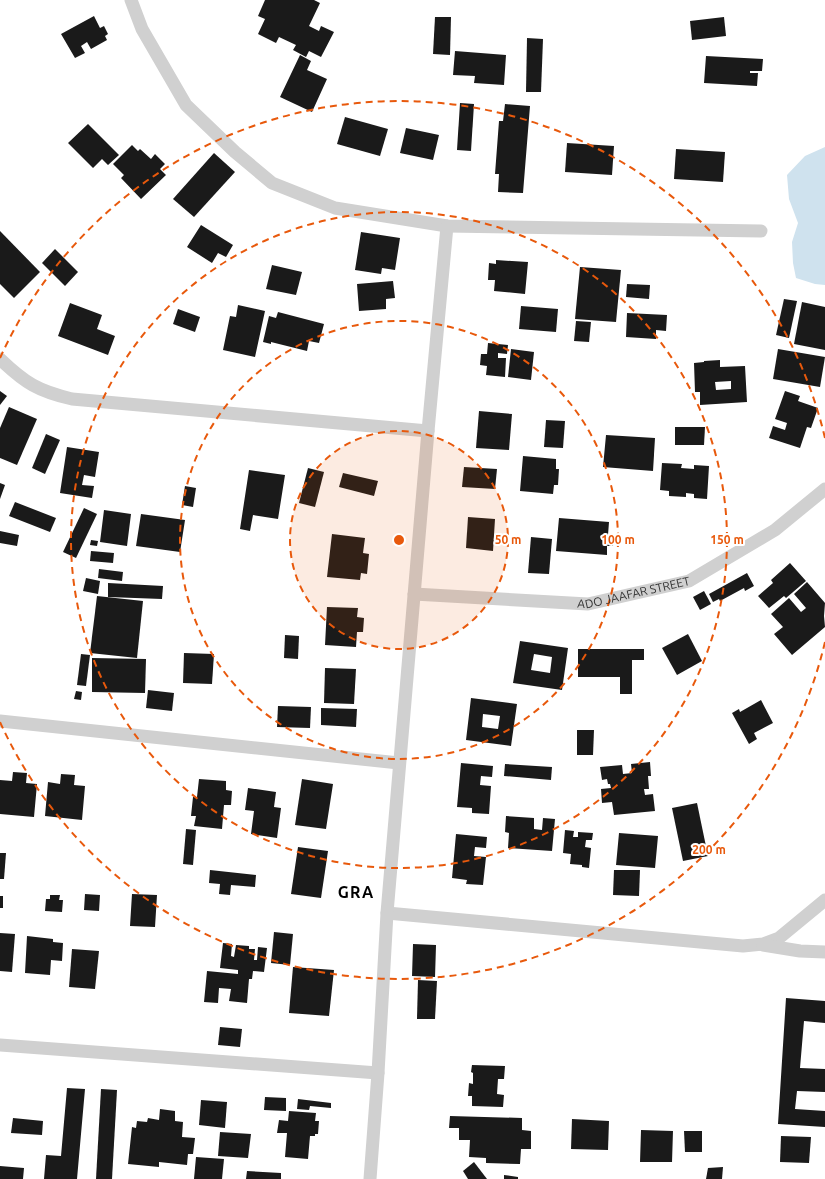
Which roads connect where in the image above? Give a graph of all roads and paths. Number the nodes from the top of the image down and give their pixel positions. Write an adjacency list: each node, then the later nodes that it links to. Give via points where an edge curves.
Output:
1 (131, 0): 2 (street, via 142,29 186,105 272,183 335,208)
2 (447, 226): 3 (street); 5 (street)
3 (761, 231)
4 (0, 359): 5 (street, via 31,384 49,393 72,398)
5 (428, 431): 7 (street)
6 (825, 489): 7 (street, ADO JAAFAR STREET, via 775,530 689,581 588,604)
7 (414, 594): 9 (street)
8 (0, 721): 9 (street)
9 (399, 763): 11 (street)
10 (825, 900): 12 (street, via 780,938)
11 (387, 913): 12 (street, via 743,946); 15 (street)
12 (762, 944): 13 (street, via 800,951)
13 (825, 952)
14 (0, 1045): 15 (street)
15 (378, 1073): 16 (street)
16 (370, 1179)

